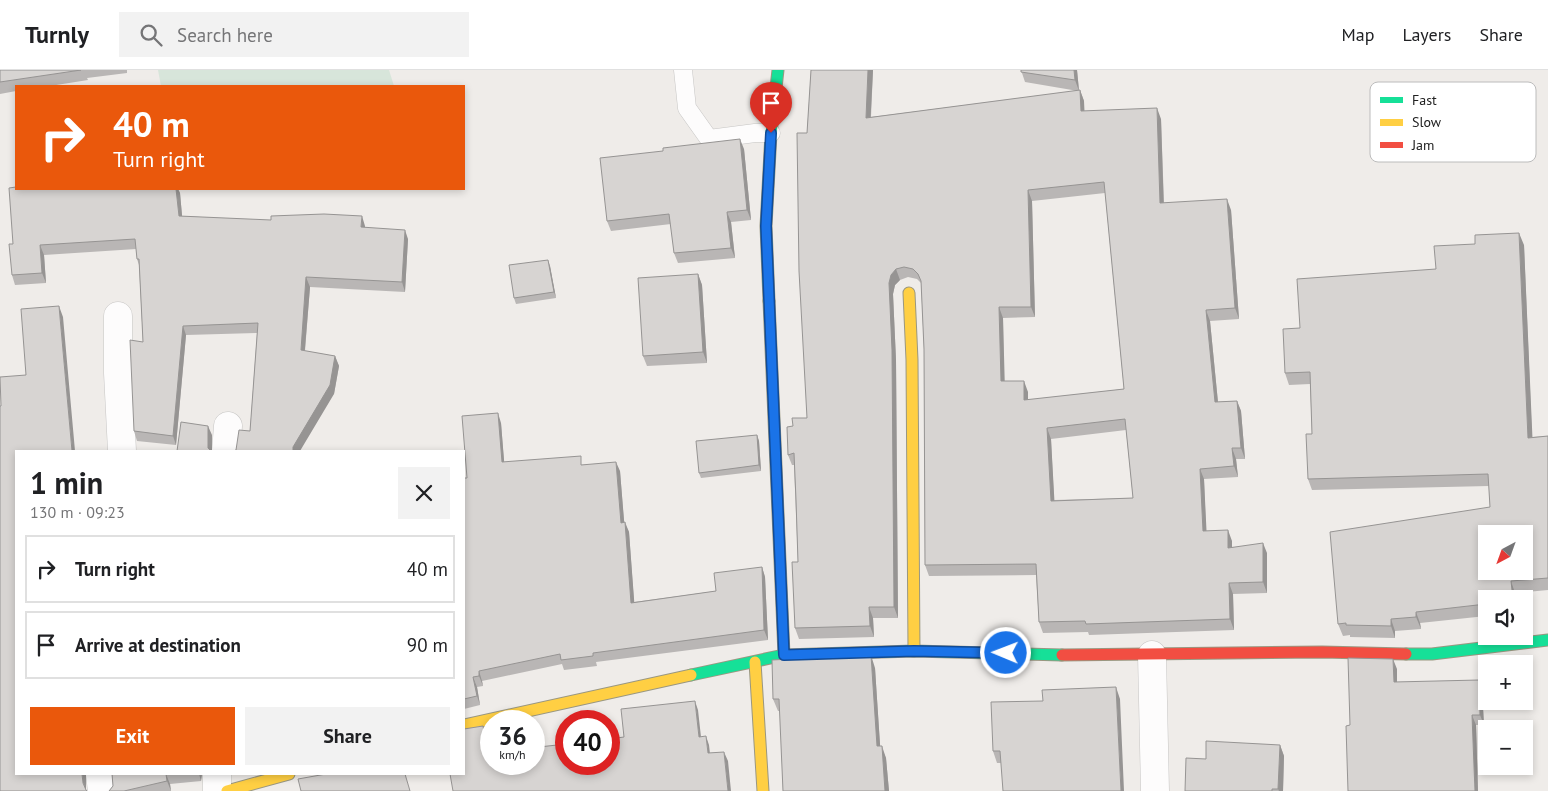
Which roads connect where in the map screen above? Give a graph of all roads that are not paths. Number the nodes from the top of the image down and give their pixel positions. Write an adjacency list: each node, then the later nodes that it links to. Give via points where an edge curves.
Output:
1 (683, 70): 3 (lane, via 687,108 709,139)
2 (778, 70): 3 (street)
3 (771, 133): 9 (street, via 766,226)
4 (909, 293): 8 (street)
5 (118, 316): 6 (street)
6 (122, 450)
7 (1548, 640): 10 (street, via 1432,654)
8 (914, 651): 9 (street); 10 (street)
9 (784, 655): 11 (street)
10 (1152, 655): 20 (street)
11 (755, 662): 12 (street); 19 (street)
12 (465, 725)
13 (100, 775): 16 (street)
14 (217, 775): 17 (street)
15 (285, 775): 18 (street)
16 (102, 791)
17 (217, 791)
18 (227, 791)
19 (763, 791)
20 (1155, 791)

